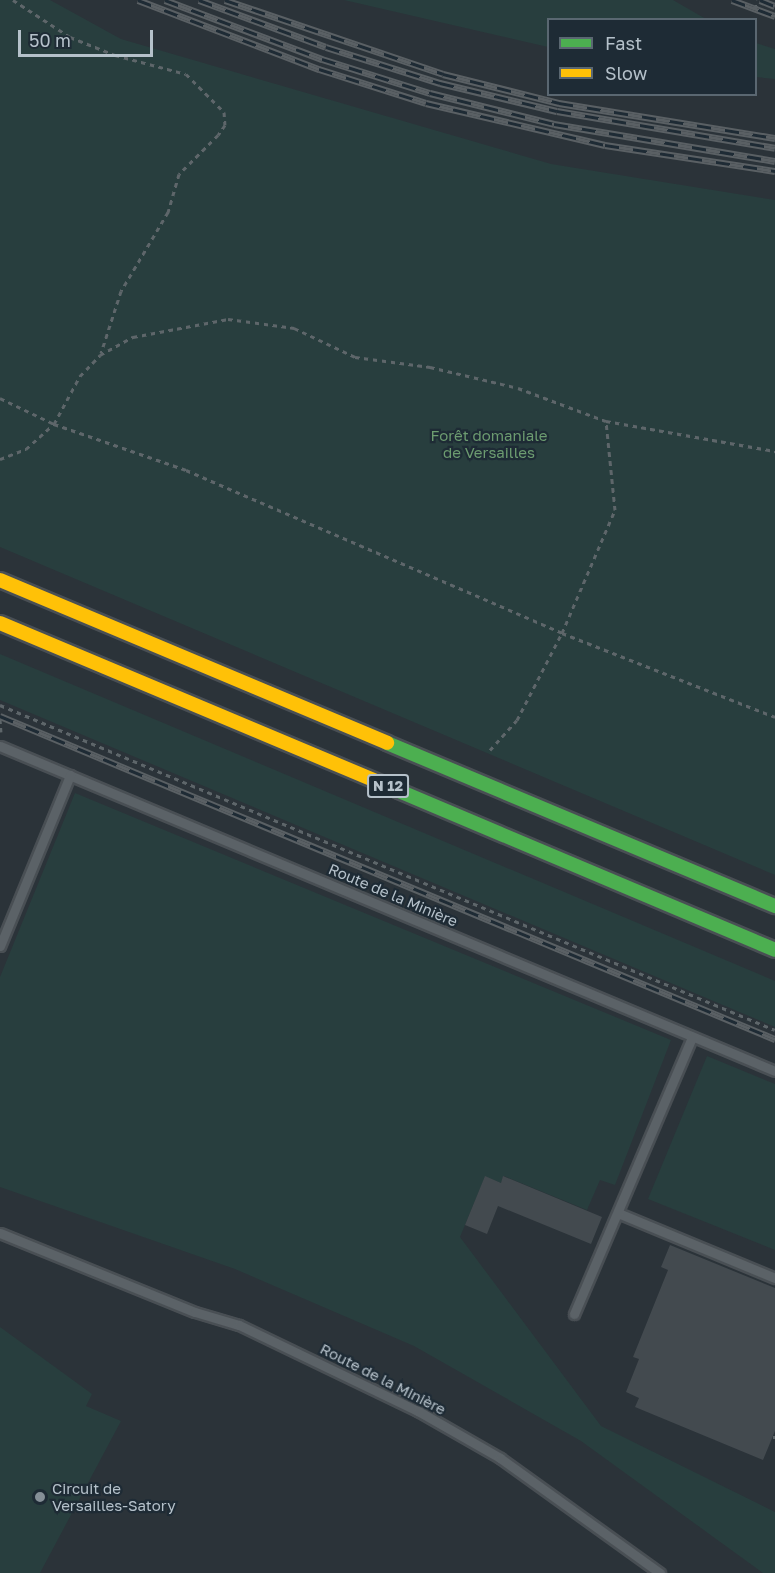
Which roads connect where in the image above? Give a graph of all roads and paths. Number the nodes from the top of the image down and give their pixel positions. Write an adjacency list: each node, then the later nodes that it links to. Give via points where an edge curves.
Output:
1 (13, 0): 4 (path, via 70,37 115,56 186,74 224,112 225,125 218,135 178,174 168,212 121,291)
2 (758, 0): 3 (path)
3 (755, 9)
4 (100, 355): 6 (path, via 133,337 228,319 257,320 294,328 355,357 430,367 518,388); 7 (path, via 80,376)
5 (0, 398): 7 (path)
6 (606, 421): 8 (path); 12 (path, via 615,510)
7 (54, 424): 9 (path, via 26,449); 12 (path, via 186,470)
8 (775, 451)
9 (0, 459)
10 (0, 580): 20 (highway, N 12)
11 (0, 623): 22 (highway, N 12)
12 (562, 633): 14 (path); 18 (path, via 517,720)
13 (0, 705): 23 (path)
14 (775, 717)
15 (0, 719): 16 (path)
16 (0, 740)
17 (0, 746): 19 (lane, Route de la Minière)
18 (490, 750)
19 (70, 775): 21 (lane); 24 (lane, Route de la Minière)
20 (775, 906)
21 (0, 946)
22 (775, 950)
23 (775, 1030)
24 (692, 1036): 25 (lane, Route de la Minière); 26 (lane)
25 (775, 1071)
26 (618, 1213): 28 (lane); 29 (lane)
27 (0, 1233): 30 (lane, Route de la Minière, via 195,1312 239,1325 418,1411 500,1458)
28 (775, 1278)
29 (574, 1314)
30 (660, 1573)

